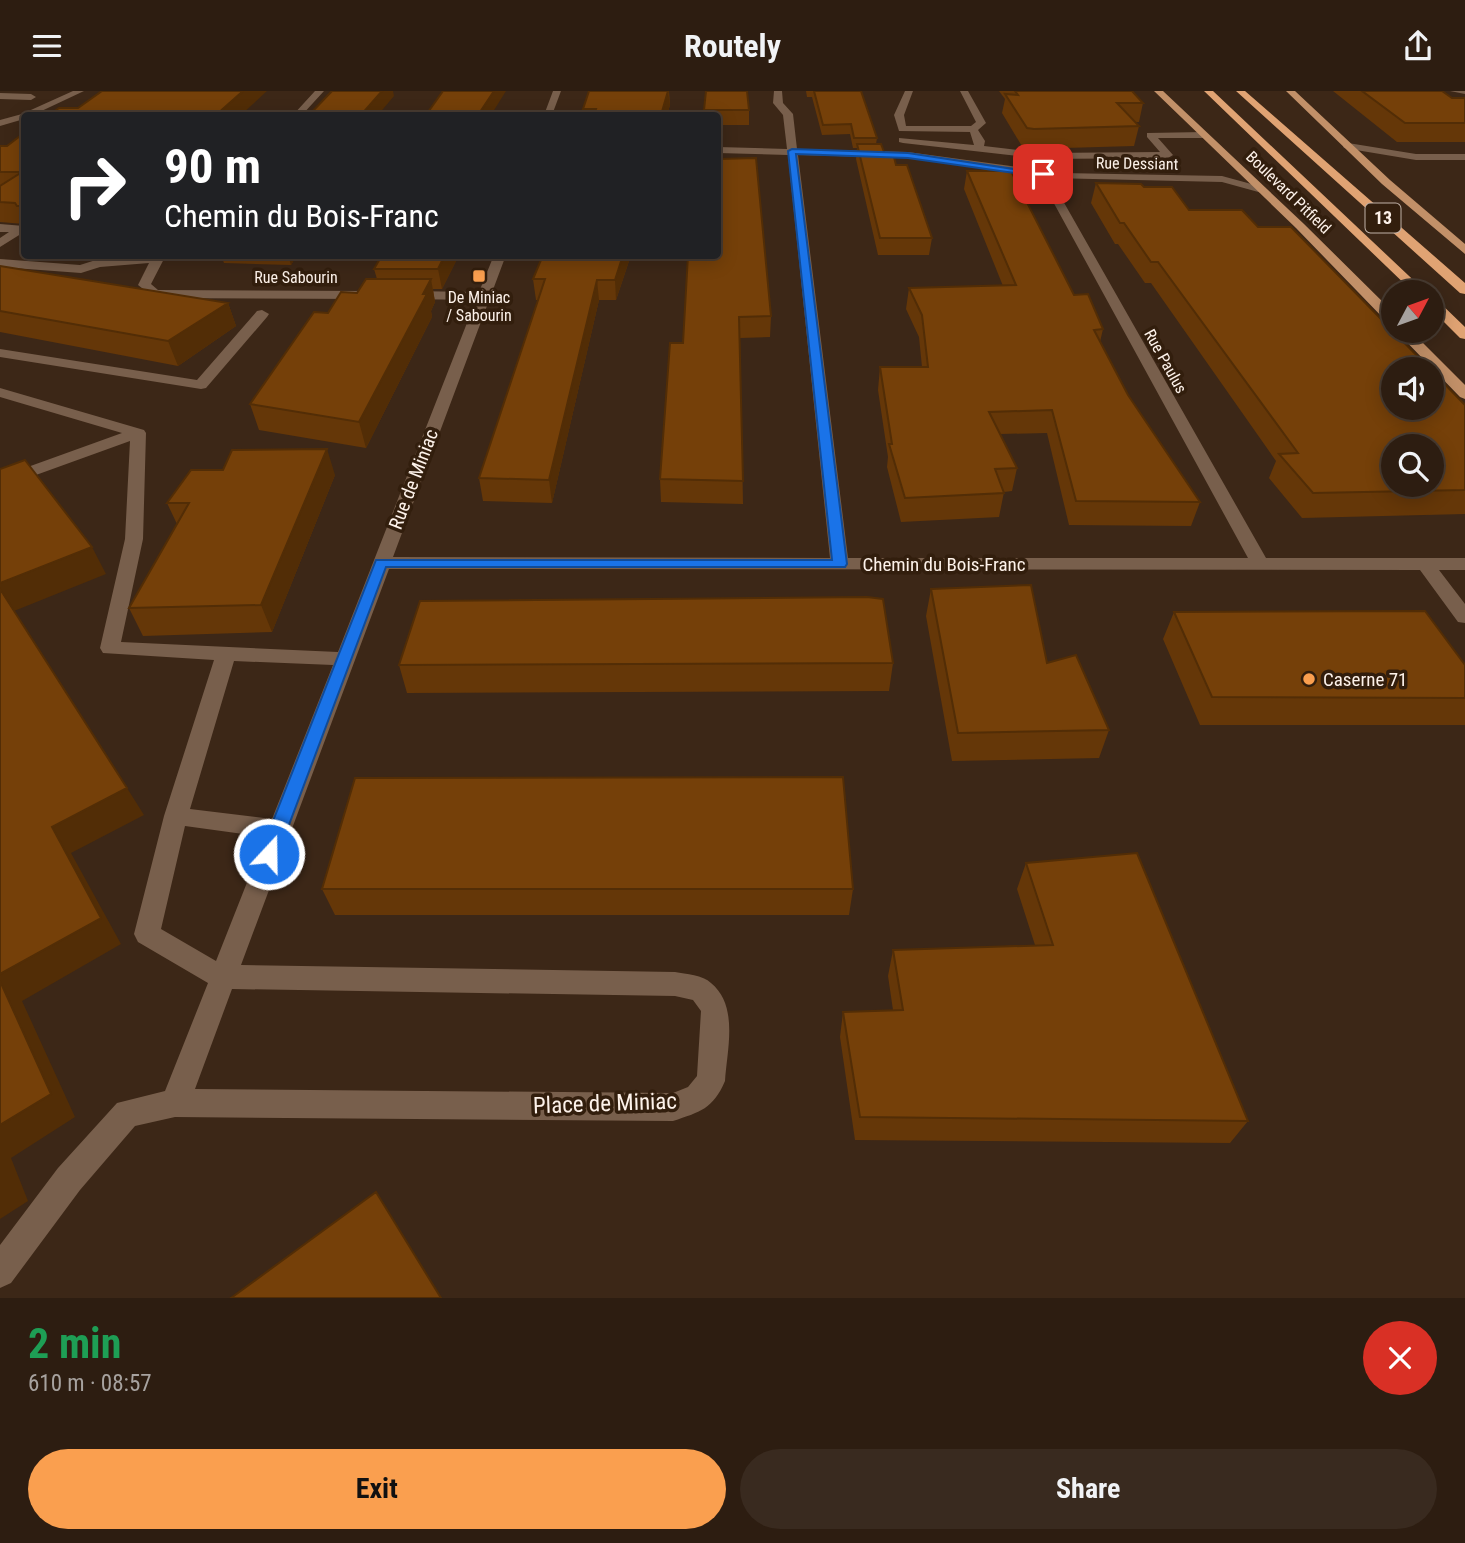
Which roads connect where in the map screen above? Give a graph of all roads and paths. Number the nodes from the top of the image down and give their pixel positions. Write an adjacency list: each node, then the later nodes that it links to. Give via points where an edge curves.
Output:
1 (80, 91): 18 (street)
2 (88, 91): 19 (street)
3 (320, 91): 20 (street)
4 (557, 91): 21 (street)
5 (778, 91): 30 (street, via 778,103 788,114)
6 (909, 91): 24 (street, via 899,115 902,129)
7 (964, 91): 24 (street, via 981,123)
8 (1158, 91): 25 (main road, Boulevard Pitfield)
9 (1208, 91): 47 (highway, 13)
10 (1240, 91): 17 (highway, 13)
11 (1249, 91): 17 (highway)
12 (1290, 91): 27 (main road)
13 (1454, 91): 14 (street)
14 (1465, 91)
15 (0, 96): 16 (street)
16 (31, 97)
17 (1254, 103): 49 (highway, 13)
18 (36, 112)
19 (47, 112)
20 (300, 112)
21 (549, 112)
22 (21, 118): 23 (street)
23 (0, 126)
24 (973, 129): 28 (street, via 980,141)
25 (1204, 135): 28 (street, via 1150,135 1168,155 1044,156); 34 (main road, Boulevard Pitfield)
26 (903, 140): 28 (street)
27 (1348, 146): 31 (street); 35 (main road)
28 (975, 147): 33 (street)
29 (721, 150): 30 (street, Rue Dessiant)
30 (792, 151): 33 (street, Rue Dessiant, via 908,155); 67 (street)
31 (1416, 157): 32 (street); 35 (street, via 1386,161)
32 (1465, 157)
33 (957, 162): 36 (street, Rue Dessiant)
34 (1240, 168): 37 (street); 38 (main road, Boulevard Pitfield)
35 (1371, 169): 41 (main road)
36 (1043, 174): 37 (street, Rue Dessiant); 64 (street, Rue Paulus)
37 (1222, 179): 38 (street, Rue Dessiant)
38 (1262, 190): 53 (main road, Boulevard Pitfield)
39 (0, 228): 40 (street, via 21,229)
40 (0, 243)
41 (1464, 249)
42 (138, 259): 46 (street)
43 (157, 259): 50 (street, Rue Sabourin, via 139,286 155,294)
44 (498, 259): 52 (street, Rue de Miniac)
45 (0, 263): 46 (street)
46 (81, 269): 48 (street)
47 (1407, 280)
48 (67, 287)
49 (1465, 290)
50 (251, 295): 51 (street, Rue Sabourin); 54 (street, via 247,307)
51 (292, 295): 52 (street, Rue Sabourin); 54 (street)
52 (484, 296): 63 (street, Rue de Miniac)
53 (1381, 308)
54 (262, 314): 58 (street, via 201,385)
55 (1444, 315): 56 (highway)
56 (1465, 335)
57 (1415, 343): 60 (main road)
58 (0, 353)
59 (0, 392): 61 (street)
60 (1465, 394)
61 (138, 433): 62 (street); 69 (street, via 134,539 110,648)
62 (0, 482)
63 (381, 563): 67 (street, Chemin du Bois-Franc); 70 (street, Rue de Miniac)
64 (1260, 563): 65 (street, Chemin du Bois-Franc); 67 (street, Chemin du Bois-Franc)
65 (1424, 563): 66 (street, Chemin du Bois-Franc); 68 (street)
66 (1465, 563)
67 (840, 564)
68 (1465, 617)
69 (226, 653): 70 (street); 71 (street)
70 (344, 659): 72 (street, Rue de Miniac)
71 (176, 816): 72 (street); 73 (street, via 147,934)
72 (278, 829): 73 (street, Rue de Miniac)
73 (221, 977): 74 (street); 74 (street, Place de Miniac, via 674,984 701,990 715,1008 711,1081 698,1098 674,1107)
74 (175, 1103): 75 (street, Place de Miniac, via 127,1114 69,1178)
75 (0, 1272)

